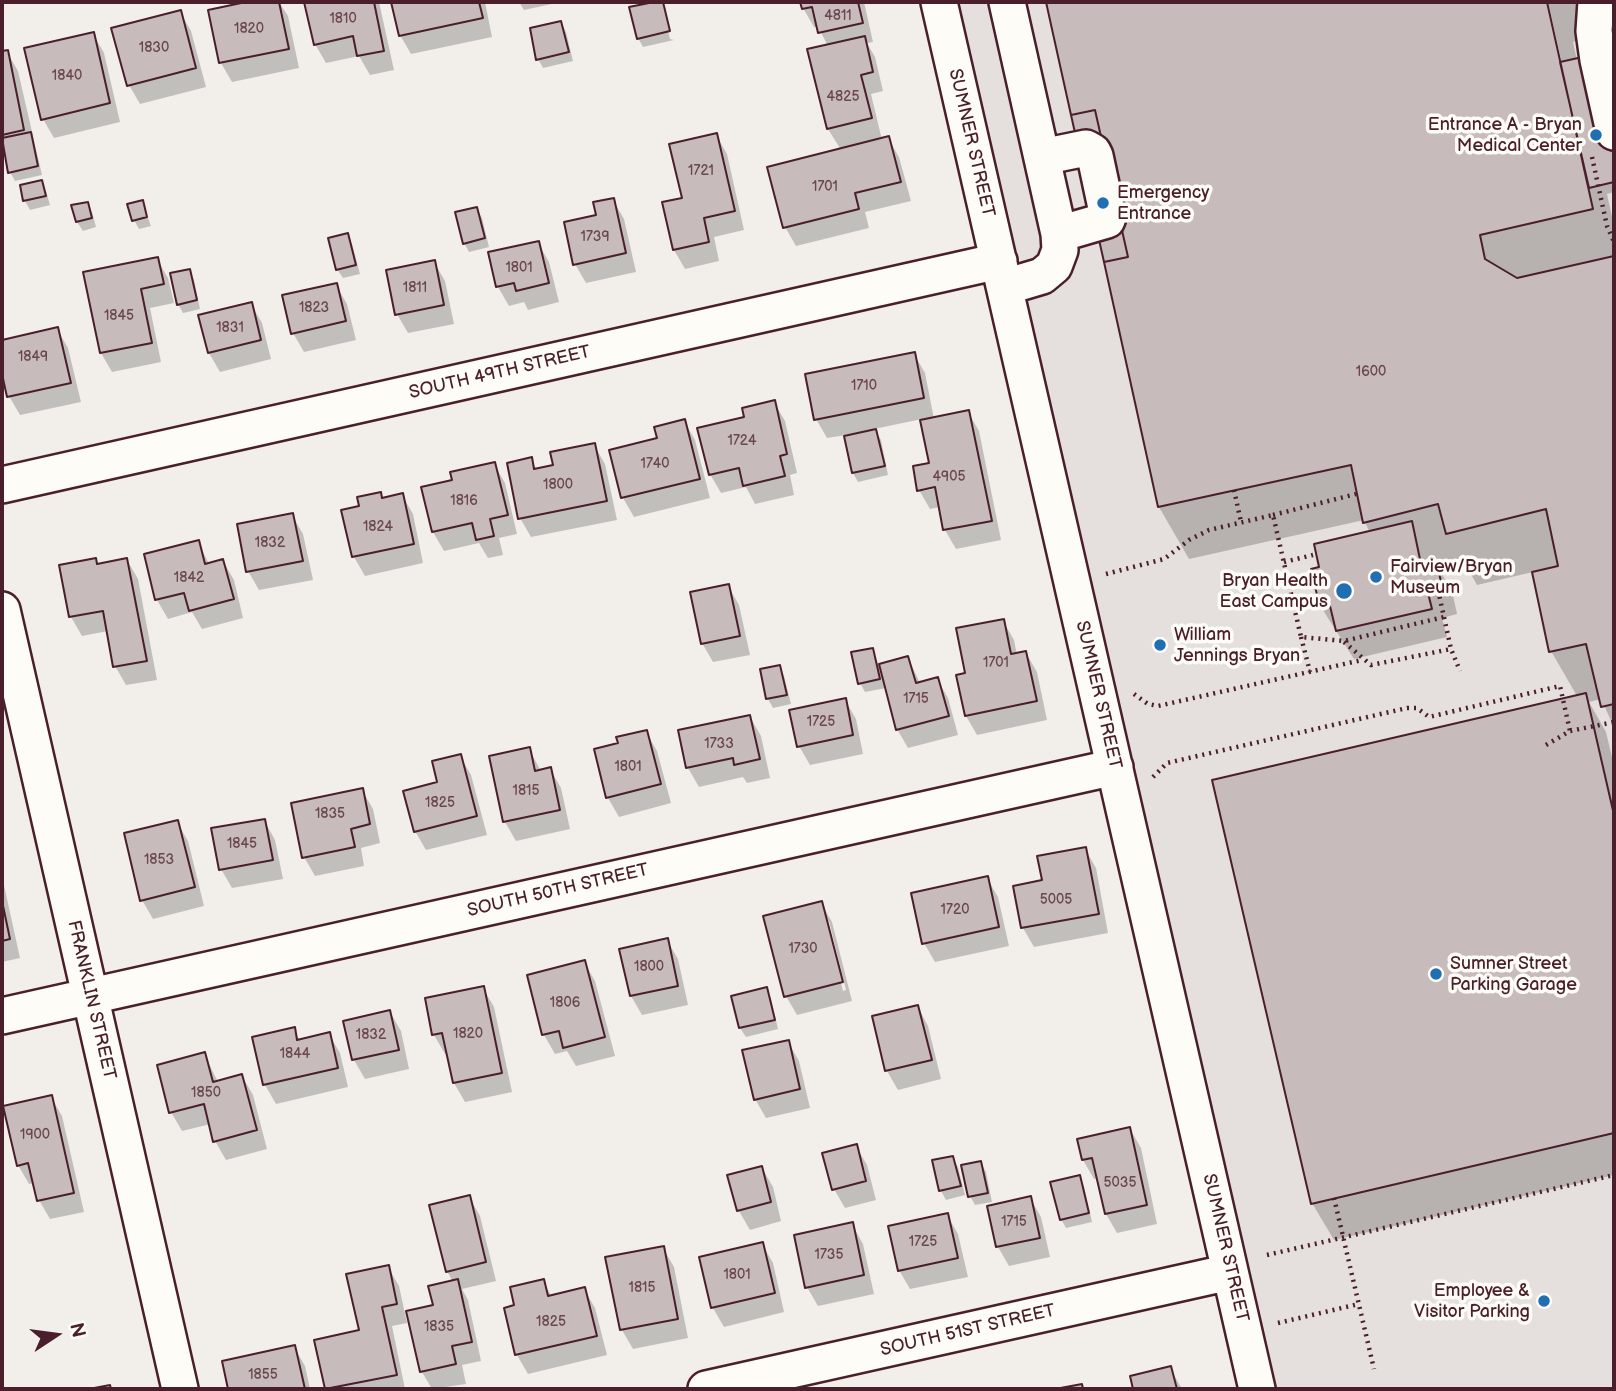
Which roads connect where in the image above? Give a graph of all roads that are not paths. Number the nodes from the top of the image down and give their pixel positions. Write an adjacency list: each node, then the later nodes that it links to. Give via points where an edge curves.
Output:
1 (939, 2): 7 (street, SUMNER STREET)
2 (1007, 2): 5 (street)
3 (1596, 2): 4 (street)
4 (1602, 142)
5 (1042, 157): 6 (street); 6 (street, via 1086,148 1096,156 1107,220)
6 (1059, 233): 7 (street, SOUTH 49TH STREET, via 1058,258 1048,272 1035,279)
7 (1002, 274): 8 (street, SOUTH 49TH STREET); 10 (street, SUMNER STREET)
8 (2, 485)
9 (2, 610): 11 (street, FRANKLIN STREET)
10 (1115, 766): 11 (street, SOUTH 50TH STREET); 13 (street, SUMNER STREET)
11 (90, 996): 12 (street, SOUTH 50TH STREET); 14 (street, FRANKLIN STREET)
12 (2, 1016)
13 (1230, 1272): 15 (street, SOUTH 51ST STREET); 16 (street, SUMNER STREET)
14 (180, 1389)
15 (706, 1389)
16 (1257, 1389)

